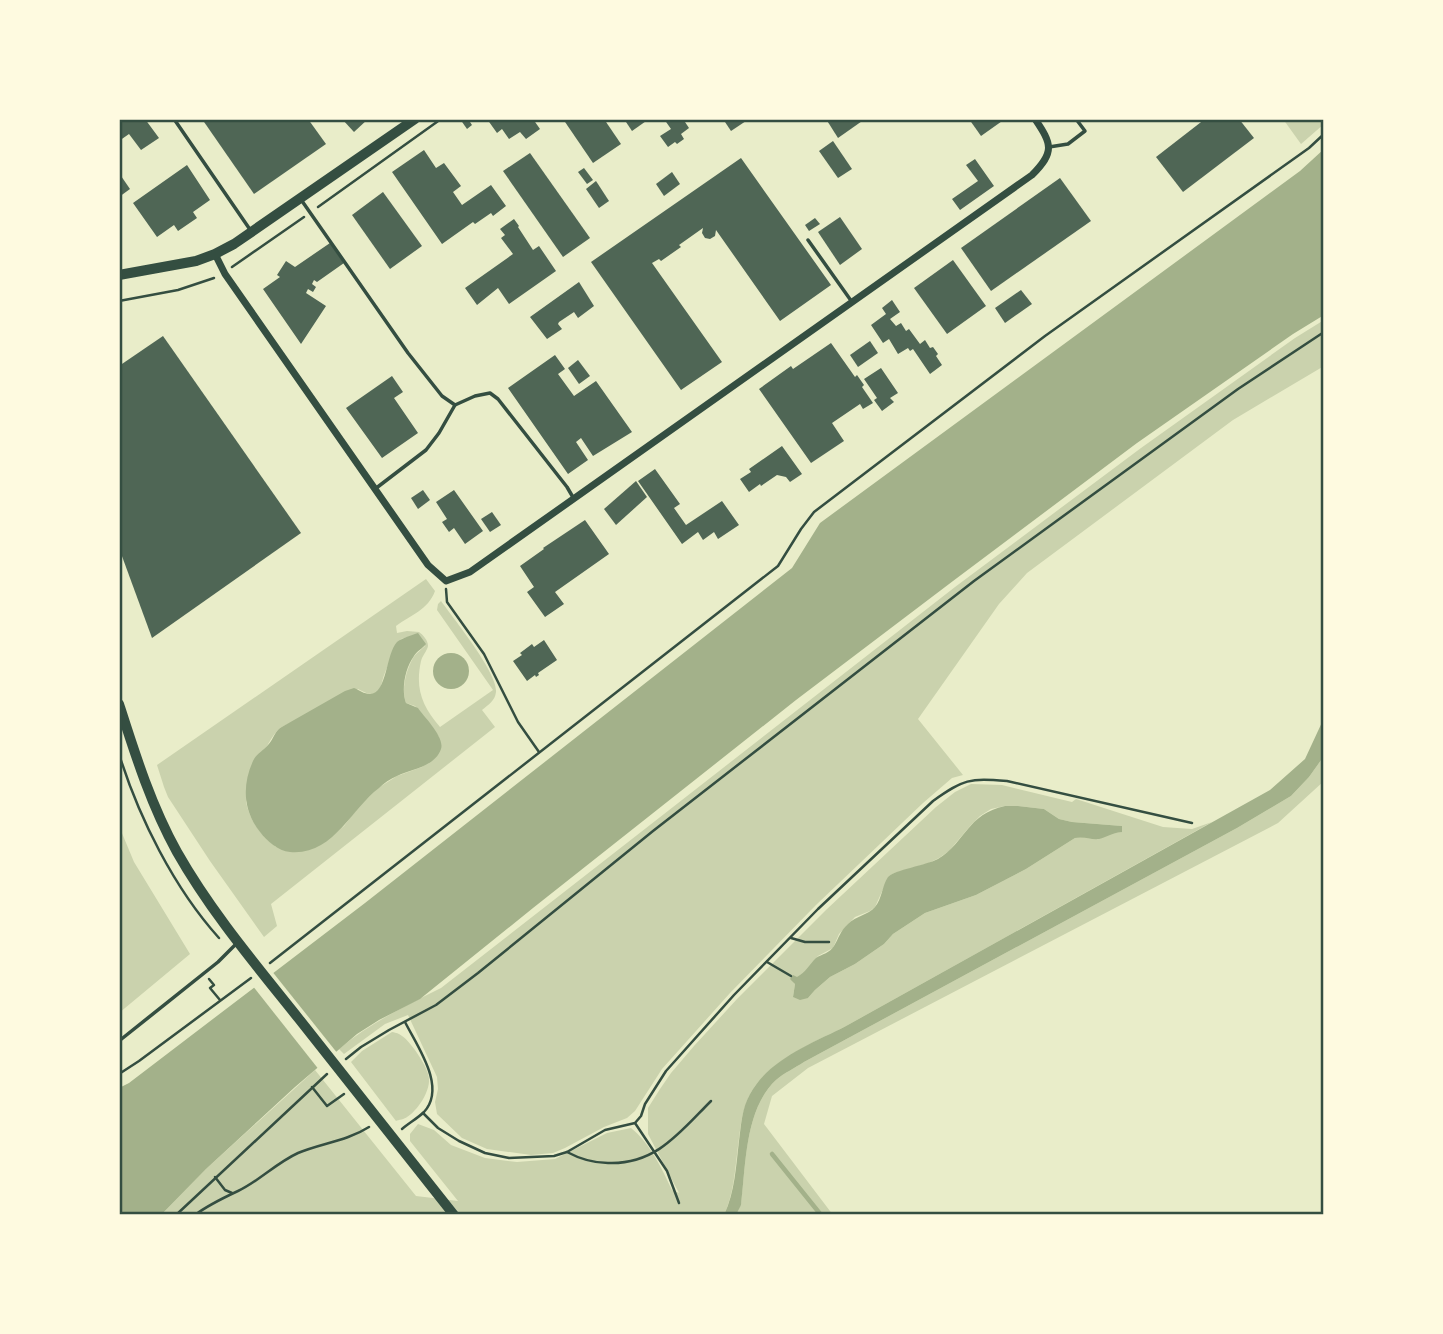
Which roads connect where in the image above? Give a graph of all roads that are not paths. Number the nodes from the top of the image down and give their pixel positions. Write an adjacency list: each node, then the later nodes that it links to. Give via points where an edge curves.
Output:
1 (174, 119): 7 (lane)
2 (415, 119): 6 (main road)
3 (1035, 119): 5 (street)
4 (1076, 119): 5 (lane, via 1085,131 1068,144)
5 (1049, 147): 11 (street, via 1032,175)
6 (301, 199): 7 (main road); 12 (lane, via 408,354)
7 (252, 232): 9 (main road)
8 (808, 240): 11 (lane)
9 (215, 254): 10 (main road); 13 (street)
10 (119, 275)
11 (852, 302): 14 (street)
12 (455, 405): 13 (lane, via 426,450); 14 (lane, via 490,393 498,399)
13 (375, 489): 14 (street, via 428,565 446,581 470,572)
14 (573, 499)
15 (119, 704): 16 (street, via 152,799 177,851)
16 (238, 942): 17 (lane); 18 (street)
17 (119, 1041)
18 (454, 1215)

